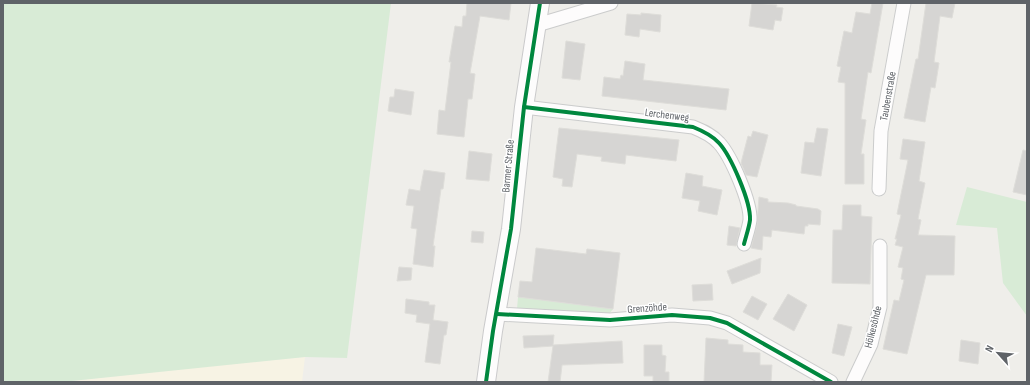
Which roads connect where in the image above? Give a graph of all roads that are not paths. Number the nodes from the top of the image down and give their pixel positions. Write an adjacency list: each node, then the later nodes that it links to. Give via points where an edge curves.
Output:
1 (540, 3): 4 (main road, Barmer Straße)
2 (611, 3): 4 (street)
3 (904, 3): 6 (street, Taubenstraße, via 881,131)
4 (537, 25): 5 (main road, Barmer Straße)
5 (524, 106): 7 (street, Lerchenweg, via 693,127 709,134 727,153 749,204 750,219); 9 (main road, Barmer Straße, via 511,229)
6 (879, 189)
7 (744, 244)
8 (880, 246): 12 (street, Hölkesöhde, via 880,307 871,344)
9 (495, 322): 10 (main road, Barmer Straße); 11 (street, Grenzöhde, via 672,316 710,318 727,323)
10 (486, 382)
11 (831, 382)
12 (852, 382)

